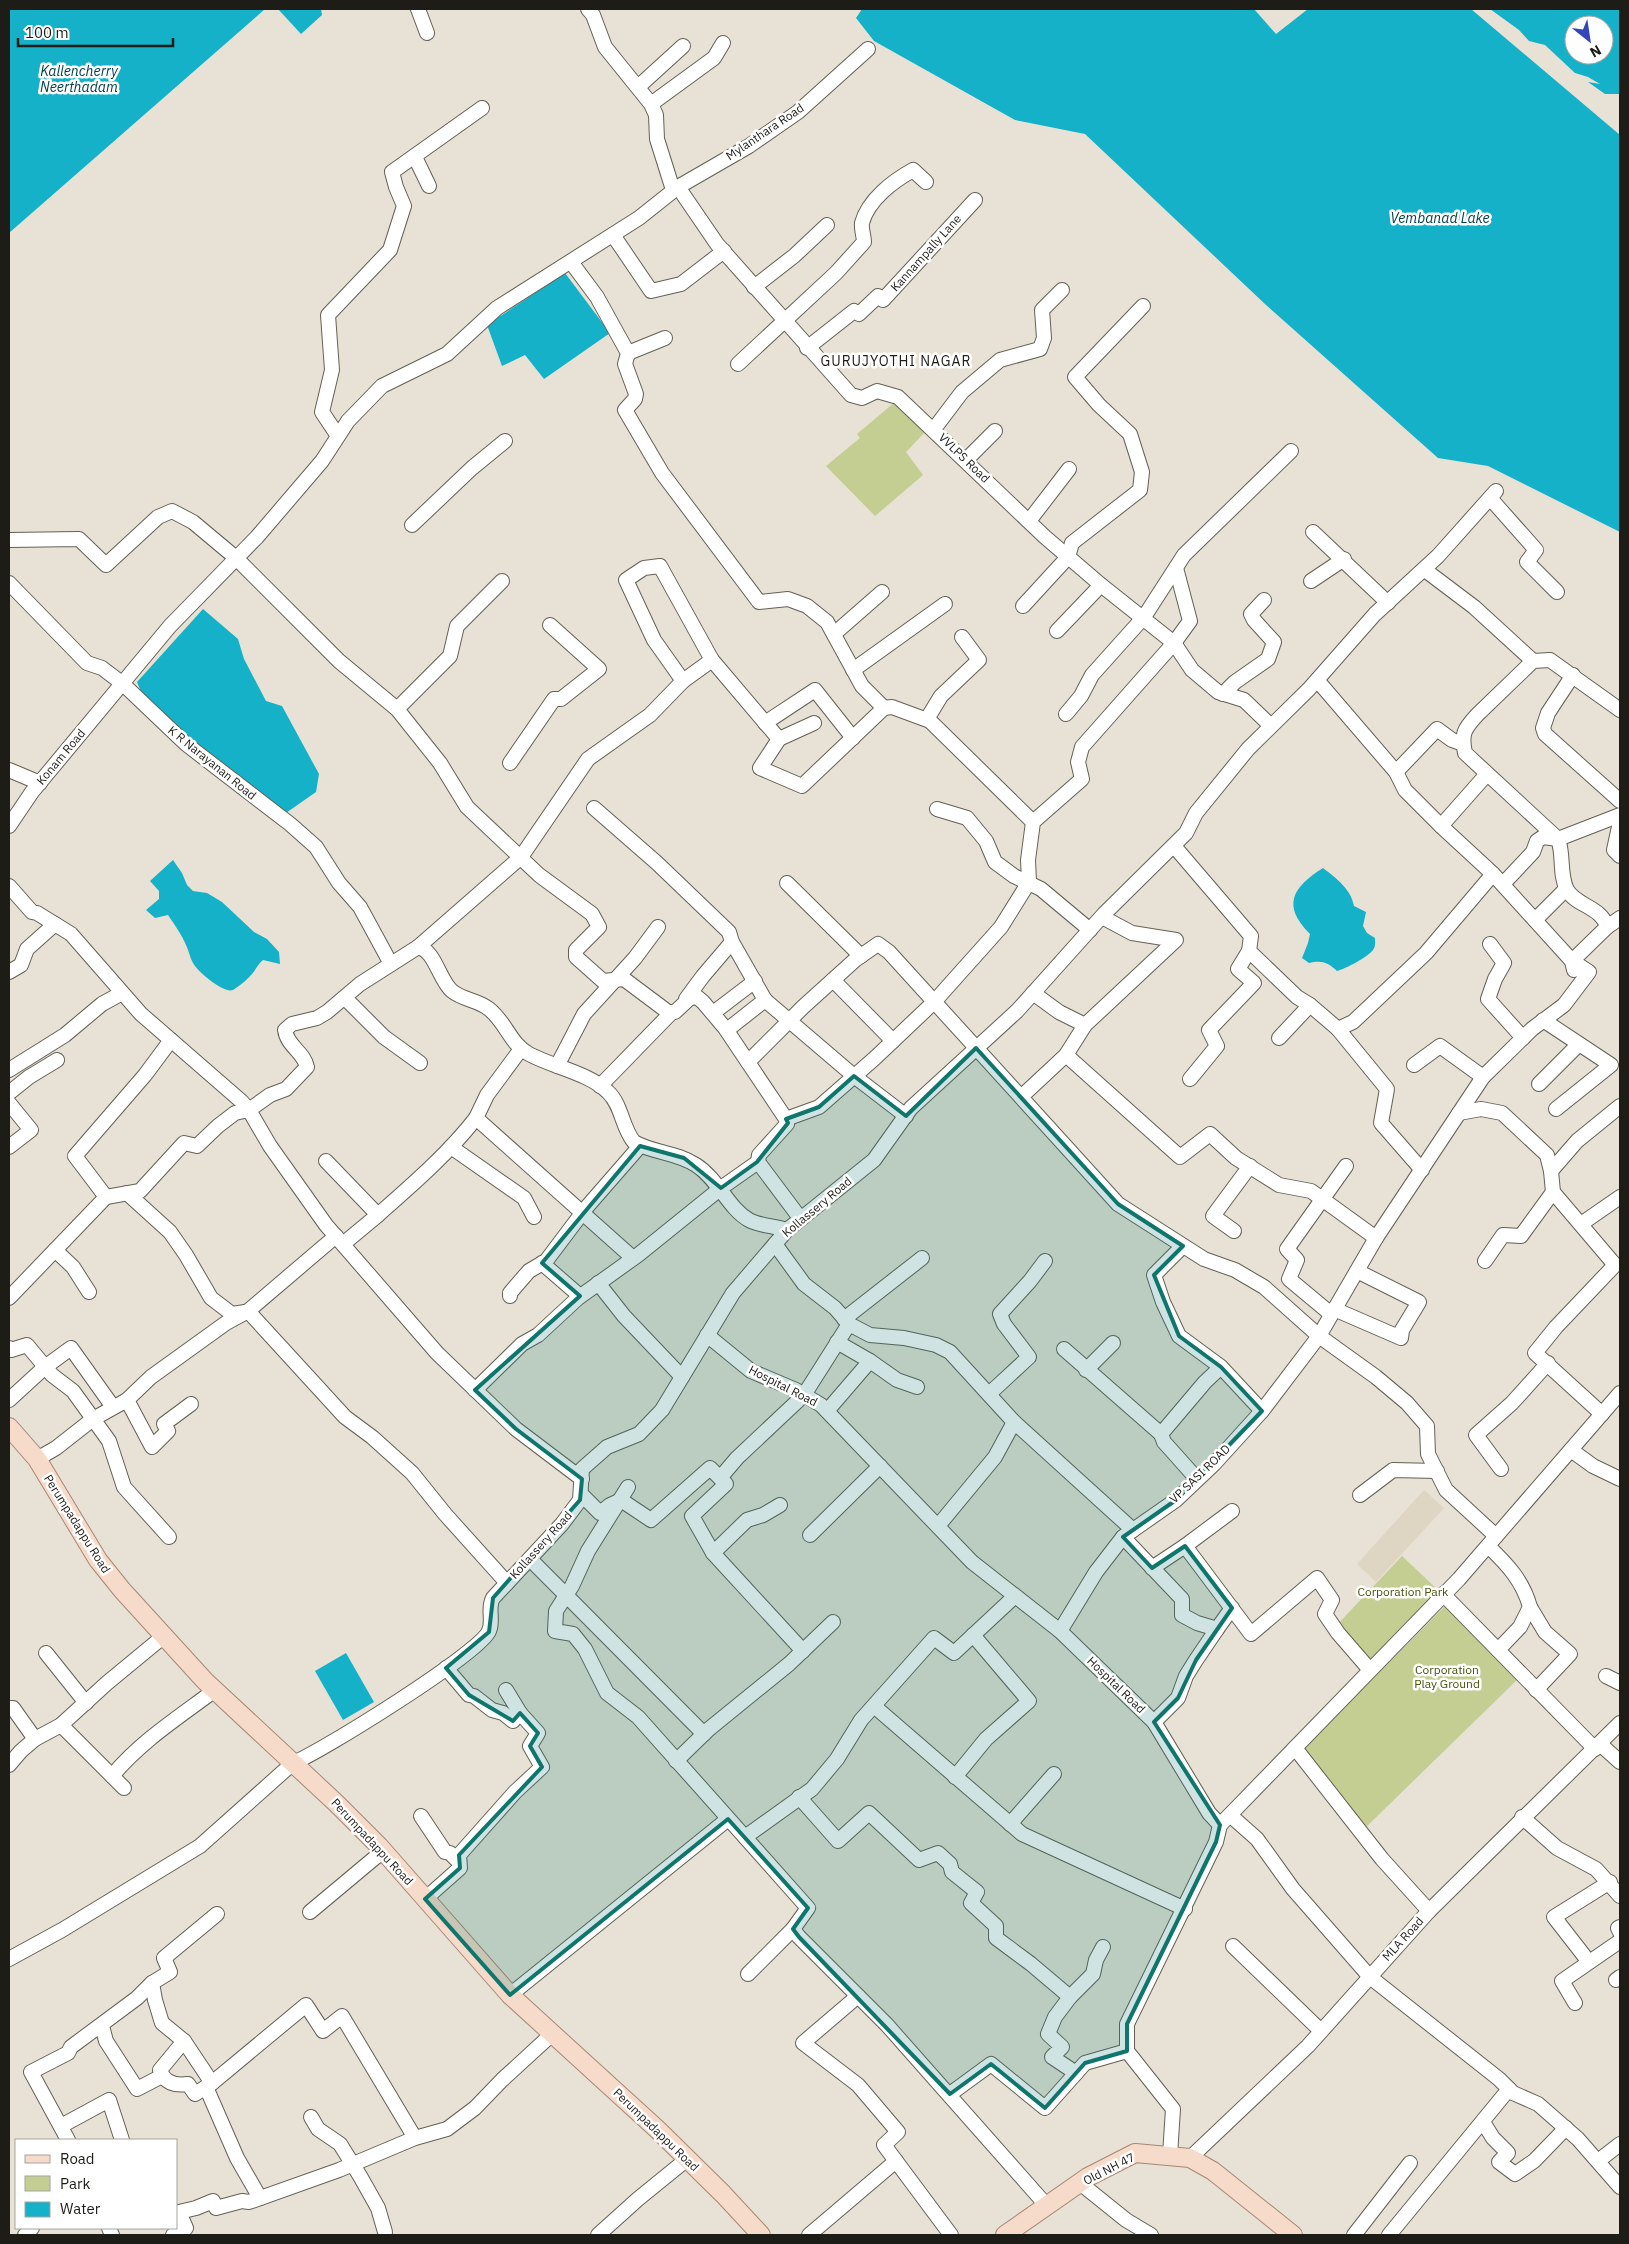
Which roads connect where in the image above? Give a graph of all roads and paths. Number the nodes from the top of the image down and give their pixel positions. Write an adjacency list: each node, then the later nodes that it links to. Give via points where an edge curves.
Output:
1 (418, 9): 3 (street)
2 (588, 9): 7 (street, via 605,46)
3 (427, 33)
4 (723, 43): 8 (street, via 714,58)
5 (683, 46): 7 (street)
6 (868, 49): 13 (street, Mylanthara Road, via 798,112 749,146)
7 (638, 87): 8 (street)
8 (651, 104): 13 (street, VVLPS Road, via 656,115 657,139)
9 (482, 108): 10 (street)
10 (415, 157): 12 (street); 29 (street, via 392,172 404,206 390,250 328,315 332,370 322,412)
11 (926, 182): 22 (street, via 913,170 897,179 872,203 862,224 864,242 836,273)
12 (429, 186)
13 (676, 189): 16 (street, Mylanthara Road); 17 (street, VVLPS Road)
14 (975, 200): 24 (street, Kannampally Lane, via 883,300 878,296 859,314 854,311)
15 (827, 225): 19 (street, via 794,256)
16 (613, 235): 17 (street, via 651,291 681,284); 18 (street, Mylanthara Road)
17 (724, 251): 19 (street, VVLPS Road)
18 (571, 262): 25 (street, via 597,297); 29 (street, Mylanthara Road, via 497,308 447,354 382,386)
19 (754, 286): 22 (street, VVLPS Road)
20 (1062, 290): 27 (street, via 1042,310 1044,338 1040,349 1000,360 962,392)
21 (1143, 306): 38 (street, via 1075,377 1130,434 1142,472 1140,490 1072,544)
22 (783, 321): 24 (street, VVLPS Road); 26 (street)
23 (665, 338): 25 (street)
24 (807, 348): 27 (street, VVLPS Road, via 850,395 862,398 878,391 888,393)
25 (628, 353): 56 (street, via 625,364 636,394 625,410 662,472 759,602 788,598 807,606 827,622)
26 (738, 364)
27 (934, 429): 32 (street, VVLPS Road)
28 (995, 431): 32 (street)
29 (338, 436): 39 (street, Konam Road, via 322,461)
30 (505, 441): 35 (street)
31 (1291, 450): 41 (street, via 1184,555)
32 (966, 460): 34 (street, VVLPS Road)
33 (1069, 469): 34 (street)
34 (1029, 521): 38 (street, VVLPS Road)
35 (412, 526)
36 (1313, 532): 40 (street)
37 (9, 540): 39 (street, via 79,539 106,565 158,517 172,511 193,522)
38 (1068, 557): 46 (street, VVLPS Road); 52 (street)
39 (236, 558): 65 (street, Konam Road, via 170,626); 68 (street, via 339,661)
40 (1344, 559): 44 (street); 50 (street)
41 (1176, 568): 53 (street); 58 (street, via 1190,621)
42 (1424, 570): 48 (street, Kollassery Road, via 1493,494 1536,550 1527,562); 50 (street, Kollassery Road); 60 (street, via 1474,607)
43 (502, 581): 68 (street, via 457,626 450,656)
44 (1311, 581)
45 (9, 583): 65 (street, K R Narayanan Road, via 87,663 102,668)
46 (1101, 586): 53 (street, VVLPS Road); 55 (street)
47 (882, 592): 56 (street)
48 (1556, 592)
49 (1264, 600): 66 (street, via 1251,614 1274,642 1268,659)
50 (1388, 603): 63 (street, Kollassery Road)
51 (945, 604): 61 (street)
52 (1023, 606)
53 (1144, 618): 58 (street, VVLPS Road); 70 (street, via 1092,676)
54 (550, 625): 78 (street, via 599,669 561,699 554,699)
55 (1057, 631)
56 (834, 634): 61 (street)
57 (962, 637): 71 (street, via 979,660 941,696)
58 (1174, 643): 66 (street, VVLPS Road, via 1192,670); 87 (street, via 1082,747 1078,762 1082,779)
59 (712, 660): 64 (street); 64 (street, via 660,566 644,568 626,580 654,640); 72 (street)
60 (1533, 662): 62 (street, via 1550,660); 77 (street, via 1469,724 1462,737)
61 (853, 670): 67 (street, via 862,686)
62 (1573, 675): 69 (street); 83 (street, via 1548,712 1542,728)
63 (1317, 680): 74 (street, Kollassery Road); 80 (street)
64 (684, 681): 94 (street, via 650,715 588,759)
65 (121, 687): 82 (street, Konam Road); 113 (street, K R Narayanan Road, via 186,744 316,847 339,883 360,907)
66 (1223, 694): 74 (street, VVLPS Road, via 1244,700)
67 (884, 708): 71 (street, via 892,707); 75 (street)
68 (397, 710): 94 (street, via 436,756 467,807)
69 (1620, 710)
70 (1066, 714)
71 (926, 719): 87 (street)
72 (765, 723): 75 (street, via 815,690); 76 (street)
73 (814, 723): 76 (street)
74 (1271, 726): 92 (street, Kollassery Road, via 1230,770)
75 (853, 738): 76 (street, via 802,786 760,768)
76 (779, 739)
77 (1464, 744): 80 (street, via 1437,729); 81 (street, via 1465,752)
78 (510, 763)
79 (9, 770): 82 (street)
80 (1396, 772): 90 (street, via 1405,790)
81 (1486, 774): 90 (street); 91 (street)
82 (40, 783): 89 (street, Konam Road)
83 (1620, 801)
84 (594, 808): 107 (street, via 729,932)
85 (937, 809): 96 (street, via 967,818 986,841 995,862)
86 (1620, 815): 91 (street)
87 (1033, 822): 96 (street)
88 (1620, 822): 93 (street, via 1614,850)
89 (9, 826)
90 (1441, 826): 95 (street)
91 (1558, 839): 95 (street, via 1543,837 1536,841 1534,852); 99 (street)
92 (1174, 846): 100 (street, Kollassery Road); 110 (street, via 1251,936)
93 (1620, 856)
94 (521, 857): 109 (street); 115 (street, via 539,875 592,914 599,927 574,953 603,980)
95 (1498, 879): 102 (street); 130 (street, via 1353,1022)
96 (1029, 882): 106 (street); 123 (street, via 1001,927)
97 (787, 883): 111 (street)
98 (9, 886): 103 (street, via 32,912)
99 (1566, 890): 102 (street); 105 (street, via 1598,913)
100 (1102, 916): 106 (street, Kollassery Road); 129 (street, via 1132,933 1176,940)
101 (1620, 918): 105 (street)
102 (1535, 920): 112 (street)
103 (56, 924): 114 (street, via 27,949 21,965); 118 (street, via 71,934)
104 (658, 927): 115 (street)
105 (1607, 927): 112 (street)
106 (1090, 930): 119 (street, Kollassery Road)
107 (732, 942): 117 (street); 121 (street)
108 (1490, 944): 133 (street, via 1504,964 1488,999)
109 (418, 948): 113 (street); 138 (street, via 424,948 439,974 460,997 489,1008)
110 (1249, 951): 124 (street, via 1297,997); 148 (street, via 1238,969 1254,983 1209,1030 1216,1046)
111 (861, 956): 116 (street); 123 (street, via 878,944)
112 (1572, 961): 128 (street, VP SASI ROAD, via 1589,972 1564,1005)
113 (391, 964): 120 (street)
114 (9, 972)
115 (614, 980): 125 (street, via 631,982); 144 (street, via 584,1014)
116 (833, 980): 127 (street); 135 (street)
117 (755, 982): 122 (street); 126 (street)
118 (122, 993): 134 (street); 145 (street, via 102,1004 65,1035)
119 (1033, 993): 129 (street, via 1059,1012); 137 (street, Kollassery Road)
120 (344, 998): 142 (street, via 384,1037); 156 (street, via 317,1018 292,1024 285,1030 285,1035 306,1061 307,1067 286,1089 270,1095)
121 (686, 999): 125 (street); 126 (street, via 700,999)
122 (766, 1000): 127 (street); 131 (street)
123 (934, 1002): 135 (street); 137 (street)
124 (1310, 1005): 130 (street); 132 (street)
125 (671, 1013): 150 (street)
126 (713, 1013): 131 (street)
127 (790, 1020): 141 (street); 146 (street)
128 (1543, 1020): 133 (street, VP SASI ROAD); 136 (street)
129 (1085, 1025): 139 (street)
130 (1338, 1029): 168 (street, via 1387,1089 1381,1123)
131 (726, 1030): 141 (street)
132 (1279, 1038)
133 (1523, 1038): 147 (street, VP SASI ROAD)
134 (171, 1040): 156 (street); 174 (street, via 75,1156)
135 (894, 1041): 146 (street)
136 (1579, 1044): 149 (street); 155 (street, via 1611,1065)
137 (976, 1048): 152 (street); 158 (street, Kollassery Road)
138 (520, 1049): 144 (street); 159 (street, via 487,1095)
139 (1066, 1055): 152 (street); 166 (street, via 1180,1157 1210,1134)
140 (57, 1060): 151 (street)
141 (748, 1062): 160 (street)
142 (420, 1063)
143 (1414, 1065): 147 (street, via 1440,1046)
144 (557, 1066): 150 (street)
145 (9, 1070)
146 (854, 1076): 158 (street); 160 (street, via 819,1106)
147 (1483, 1077): 157 (street, VP SASI ROAD)
148 (1190, 1079)
149 (1539, 1084)
150 (600, 1086): 161 (street, via 614,1099 630,1137)
151 (9, 1093)
152 (1021, 1097): 186 (street, via 1118,1204)
153 (9, 1103): 162 (street, via 31,1130)
154 (1620, 1106): 169 (street, via 1577,1142)
155 (1556, 1109)
156 (250, 1110): 172 (street, via 234,1113 197,1146 184,1143 140,1191); 184 (street, via 270,1146)
157 (1459, 1113): 168 (street, VP SASI ROAD); 169 (street, via 1481,1110 1502,1113 1547,1155)
158 (906, 1116): 179 (street, Kollassery Road, via 874,1160)
159 (476, 1118): 163 (street); 176 (street)
160 (786, 1119): 165 (street, via 787,1124 761,1153)
161 (640, 1146): 170 (street, via 684,1158 697,1165); 176 (street)
162 (9, 1147)
163 (451, 1147): 177 (street); 178 (street, via 524,1198)
164 (326, 1161): 177 (street)
165 (758, 1162): 170 (street); 179 (street)
166 (1250, 1166): 175 (street, via 1279,1185 1311,1191); 182 (street, via 1213,1216)
167 (1346, 1166): 175 (street)
168 (1422, 1170): 183 (street, VP SASI ROAD)
169 (1550, 1171): 171 (street)
170 (721, 1188): 181 (street, via 744,1216); 188 (street)
171 (1553, 1192): 180 (street); 191 (street, via 1521,1236 1503,1235)
172 (127, 1193): 174 (street); 200 (street, via 170,1232 210,1298 232,1314)
173 (1620, 1196): 180 (street)
174 (106, 1197): 187 (street)
175 (1321, 1198): 183 (street); 201 (street, via 1287,1249 1297,1260 1289,1280)
176 (583, 1213): 188 (street); 193 (street)
177 (378, 1215): 184 (street)
178 (534, 1217)
179 (800, 1218): 181 (street, Kollassery Road)
180 (1581, 1224): 192 (street)
181 (787, 1230): 185 (street, Kollassery Road)
182 (1234, 1231)
183 (1376, 1238): 194 (street, VP SASI ROAD)
184 (340, 1240): 200 (street); 216 (street, via 437,1353)
185 (775, 1244): 202 (street, via 804,1284 835,1308); 203 (street, Kollassery Road, via 733,1293)
186 (1183, 1246): 204 (street, via 1204,1260 1235,1270 1264,1287); 212 (street, via 1154,1275 1179,1336)
187 (55, 1250): 196 (street, via 73,1267); 199 (street)
188 (633, 1258): 195 (street)
189 (922, 1258): 202 (street)
190 (1045, 1261): 218 (street, via 1000,1314 1029,1357)
191 (1485, 1261)
192 (1617, 1262): 210 (street, via 1535,1353)
193 (542, 1263): 197 (street, via 529,1271); 198 (street)
194 (1357, 1271): 201 (street, VP SASI ROAD); 201 (street, via 1420,1302 1402,1330 1401,1338)
195 (598, 1283): 198 (street); 214 (street, via 624,1316)
196 (89, 1292)
197 (510, 1296)
198 (580, 1296): 216 (street, via 538,1336 522,1344)
199 (9, 1298)
200 (248, 1311): 221 (street, via 158,1372); 255 (street, via 345,1417 412,1473)
201 (1332, 1312): 204 (street, VP SASI ROAD)
202 (847, 1322): 205 (street); 218 (street, via 870,1335 904,1338 936,1345 950,1352)
203 (707, 1335): 214 (street, Kollassery Road); 219 (street, Hospital Road, via 751,1371)
204 (1319, 1336): 225 (street, VP SASI ROAD); 235 (street, via 1376,1376 1427,1426 1428,1454)
205 (837, 1342): 209 (street); 219 (street)
206 (1113, 1343): 213 (street)
207 (9, 1348): 211 (street, via 27,1345)
208 (1064, 1349): 213 (street)
209 (870, 1361): 215 (street, via 897,1380); 224 (street)
210 (1548, 1363): 226 (street); 234 (street, via 1512,1403 1476,1435)
211 (45, 1367): 220 (street); 223 (street, via 72,1348); 227 (street, via 73,1391)
212 (1221, 1367): 225 (street); 230 (street)
213 (1086, 1370): 230 (street)
214 (682, 1377): 237 (street, Kollassery Road, via 662,1410 639,1434 607,1447 582,1469)
215 (916, 1387)
216 (475, 1390): 237 (street, via 516,1429)
217 (1620, 1393): 226 (street)
218 (989, 1394): 228 (street)
219 (804, 1395): 224 (street, Hospital Road); 236 (street)
220 (9, 1400)
221 (127, 1400): 222 (street, via 152,1447 168,1431 164,1424); 223 (street)
222 (191, 1404)
223 (114, 1407): 227 (street)
224 (827, 1411): 233 (street, Hospital Road)
225 (1262, 1411): 238 (street, VP SASI ROAD)
226 (1602, 1414): 231 (street)
227 (93, 1419): 232 (street); 249 (street, via 109,1441 124,1487)
228 (1014, 1422): 246 (street, via 995,1457); 247 (street)
229 (9, 1427): 232 (main road, Perumpadappu Road)
230 (1160, 1434): 238 (street)
231 (1571, 1450): 239 (street, via 1593,1466); 250 (street)
232 (37, 1459): 265 (main road, Perumpadappu Road, via 98,1560)
233 (880, 1466): 246 (street, Hospital Road); 248 (street)
234 (1501, 1469)
235 (1437, 1472): 242 (street, via 1392,1470); 250 (street, via 1446,1490)
236 (720, 1478): 243 (street, via 710,1468 652,1520); 252 (street, via 726,1484 692,1516)
237 (582, 1479): 241 (street, Kollassery Road)
238 (1197, 1479): 247 (street, VP SASI ROAD, via 1176,1500)
239 (1620, 1479)
240 (628, 1487): 243 (street)
241 (581, 1494): 243 (street, via 600,1513); 253 (street, Kollassery Road, via 562,1524)
242 (1360, 1495)
243 (621, 1500): 256 (street, via 588,1551)
244 (780, 1505): 252 (street, via 747,1520)
245 (1232, 1511): 251 (street)
246 (938, 1526): 258 (street, Hospital Road, via 972,1562)
247 (1128, 1534): 254 (street); 263 (street, VP SASI ROAD, via 1096,1572)
248 (810, 1535)
249 (169, 1537)
250 (1492, 1541): 257 (street); 259 (street, via 1526,1592)
251 (1185, 1546): 254 (street); 260 (street)
252 (713, 1553): 267 (street)
253 (530, 1559): 255 (street, Kollassery Road); 256 (street)
254 (1152, 1568): 262 (street, via 1182,1599 1182,1615)
255 (507, 1583): 269 (street, Kollassery Road, via 490,1604 489,1632)
256 (566, 1594): 283 (street); 287 (street, via 556,1611 555,1631 573,1634 585,1649 607,1693 638,1717)
257 (1443, 1594): 266 (street); 270 (street)
258 (1015, 1596): 263 (street, Hospital Road); 264 (street)
259 (1530, 1607): 266 (street, via 1520,1627); 275 (street, via 1545,1632 1570,1654)
260 (1232, 1608): 262 (street); 270 (street, via 1252,1634 1317,1578 1332,1600 1325,1614)
261 (833, 1622): 267 (street)
262 (1218, 1629): 280 (street, via 1191,1668 1178,1698)
263 (1060, 1631): 280 (street, Hospital Road)
264 (973, 1635): 277 (street, via 954,1653 934,1638); 293 (street, via 1029,1701 986,1739)
265 (164, 1636): 273 (main road, Perumpadappu Road); 276 (street)
266 (1498, 1650): 275 (street)
267 (803, 1651): 283 (street)
268 (46, 1653): 276 (street)
269 (446, 1668): 279 (street, via 469,1695 492,1710 513,1721); 289 (street, Kollassery Road, via 352,1730)
270 (1370, 1670): 286 (street)
271 (1606, 1676): 272 (street)
272 (1620, 1683)
273 (215, 1690): 289 (main road, Perumpadappu Road); 292 (street, via 151,1738)
274 (506, 1690): 279 (street)
275 (1536, 1690): 285 (street)
276 (86, 1703): 282 (street)
277 (874, 1706): 293 (street); 295 (street, via 812,1789)
278 (9, 1708): 284 (street, via 13,1708)
279 (520, 1713): 304 (street, via 538,1733 530,1746 542,1767 459,1855)
280 (1154, 1722): 301 (street, Hospital Road)
281 (1620, 1723): 285 (street, MLA Road)
282 (60, 1725): 284 (street); 292 (street)
283 (704, 1734): 287 (street)
284 (35, 1740): 290 (street)
285 (1597, 1747): 288 (street); 298 (street, MLA Road)
286 (1295, 1748): 296 (street); 309 (street, via 1382,1859)
287 (676, 1761): 299 (street)
288 (1620, 1762)
289 (293, 1763): 303 (main road, Perumpadappu Road); 318 (street, Kollassery Road, via 200,1846)
290 (9, 1765)
291 (1054, 1774): 300 (street)
292 (112, 1776): 294 (street)
293 (956, 1777): 300 (street)
294 (124, 1788)
295 (799, 1797): 302 (street); 325 (street, via 838,1841 869,1813 919,1860 938,1853 950,1864 952,1872 977,1892 971,1903 996,1926 996,1938)
296 (1230, 1814): 301 (street); 321 (street, via 1256,1839 1293,1889)
297 (421, 1816): 304 (street, via 445,1852)
298 (1522, 1817): 305 (street, via 1557,1848 1596,1869); 309 (street, MLA Road)
299 (728, 1819): 302 (street); 323 (street)
300 (1010, 1824): 308 (street, via 1022,1834)
301 (1220, 1826): 308 (street, via 1216,1842)
302 (745, 1837): 313 (street, via 808,1908)
303 (383, 1851): 307 (main road, Perumpadappu Road); 310 (street)
304 (459, 1862): 307 (street, via 460,1868)
305 (1610, 1882): 306 (street); 319 (street, via 1554,1917)
306 (1620, 1896)
307 (425, 1899): 323 (main road, Perumpadappu Road)
308 (1185, 1909): 331 (street, via 1127,2024)
309 (1429, 1911): 321 (street, MLA Road)
310 (310, 1912)
311 (216, 1914): 322 (street, via 164,1958 170,1972)
312 (1620, 1927): 314 (street)
313 (793, 1929): 320 (street); 324 (street)
314 (1620, 1932)
315 (1620, 1941): 319 (street)
316 (1233, 1946): 328 (street)
317 (1103, 1947): 325 (street, via 1093,1974)
318 (9, 1959)
319 (1590, 1962): 326 (street, via 1562,1981)
320 (748, 1974)
321 (1370, 1977): 328 (street, MLA Road); 335 (street)
322 (152, 1983): 327 (street); 330 (street, via 162,2023)
323 (510, 1995): 329 (main road, Perumpadappu Road)
324 (858, 1996): 336 (street); 348 (street, via 804,2043 858,2085 898,2132 884,2145)
325 (1070, 1996): 332 (street, via 1048,2034 1062,2048 1052,2057)
326 (1575, 2003)
327 (102, 2026): 333 (street, via 106,2041 137,2089); 339 (street, via 71,2047 68,2053 31,2072)
328 (1321, 2031): 346 (street, MLA Road)
329 (551, 2035): 341 (street, via 475,2108 447,2129); 347 (main road, Perumpadappu Road, via 592,2068)
330 (184, 2040): 333 (street, via 165,2061 160,2070); 334 (street)
331 (1127, 2051): 332 (street, via 1085,2063); 345 (street, via 1173,2109)
332 (1076, 2073): 336 (street, via 1046,2108 991,2064)
333 (162, 2076): 334 (street, via 177,2085 188,2084 196,2094)
334 (209, 2085): 341 (street, via 306,2005 323,2031 342,2016); 354 (street, via 237,2158)
335 (1509, 2089): 338 (street); 340 (street, via 1538,2104)
336 (950, 2094): 355 (street)
337 (311, 2117): 351 (street, via 318,2129 340,2144)
338 (1483, 2122): 340 (street, via 1508,2153 1499,2162 1515,2174 1534,2161); 366 (street)
339 (61, 2126): 342 (street); 343 (street, via 109,2100)
340 (1566, 2128): 349 (street)
341 (415, 2138): 351 (street)
342 (68, 2139)
343 (122, 2139)
344 (1620, 2144): 349 (street)
345 (1170, 2155): 346 (main road, Old NH 47); 352 (main road, Old NH 47, via 1135,2153)
346 (1190, 2158): 365 (main road, Old NH 47, via 1213,2171)
347 (686, 2160): 359 (street); 360 (main road, Perumpadappu Road)
348 (896, 2161): 361 (street); 362 (street)
349 (1598, 2161): 353 (street)
350 (1410, 2163): 357 (street)
351 (352, 2165): 354 (street); 356 (street, via 378,2208)
352 (1080, 2183): 355 (main road, Old NH 47); 364 (street)
353 (1620, 2187)
354 (260, 2198): 358 (street, via 216,2208 213,2200 179,2212 186,2228)
355 (1047, 2206): 363 (main road, Old NH 47)
356 (385, 2232)
357 (1361, 2233)
358 (173, 2235)
359 (598, 2235)
360 (760, 2235)
361 (809, 2235)
362 (951, 2235)
363 (1005, 2235)
364 (1150, 2235)
365 (1292, 2235)
366 (1389, 2235)

